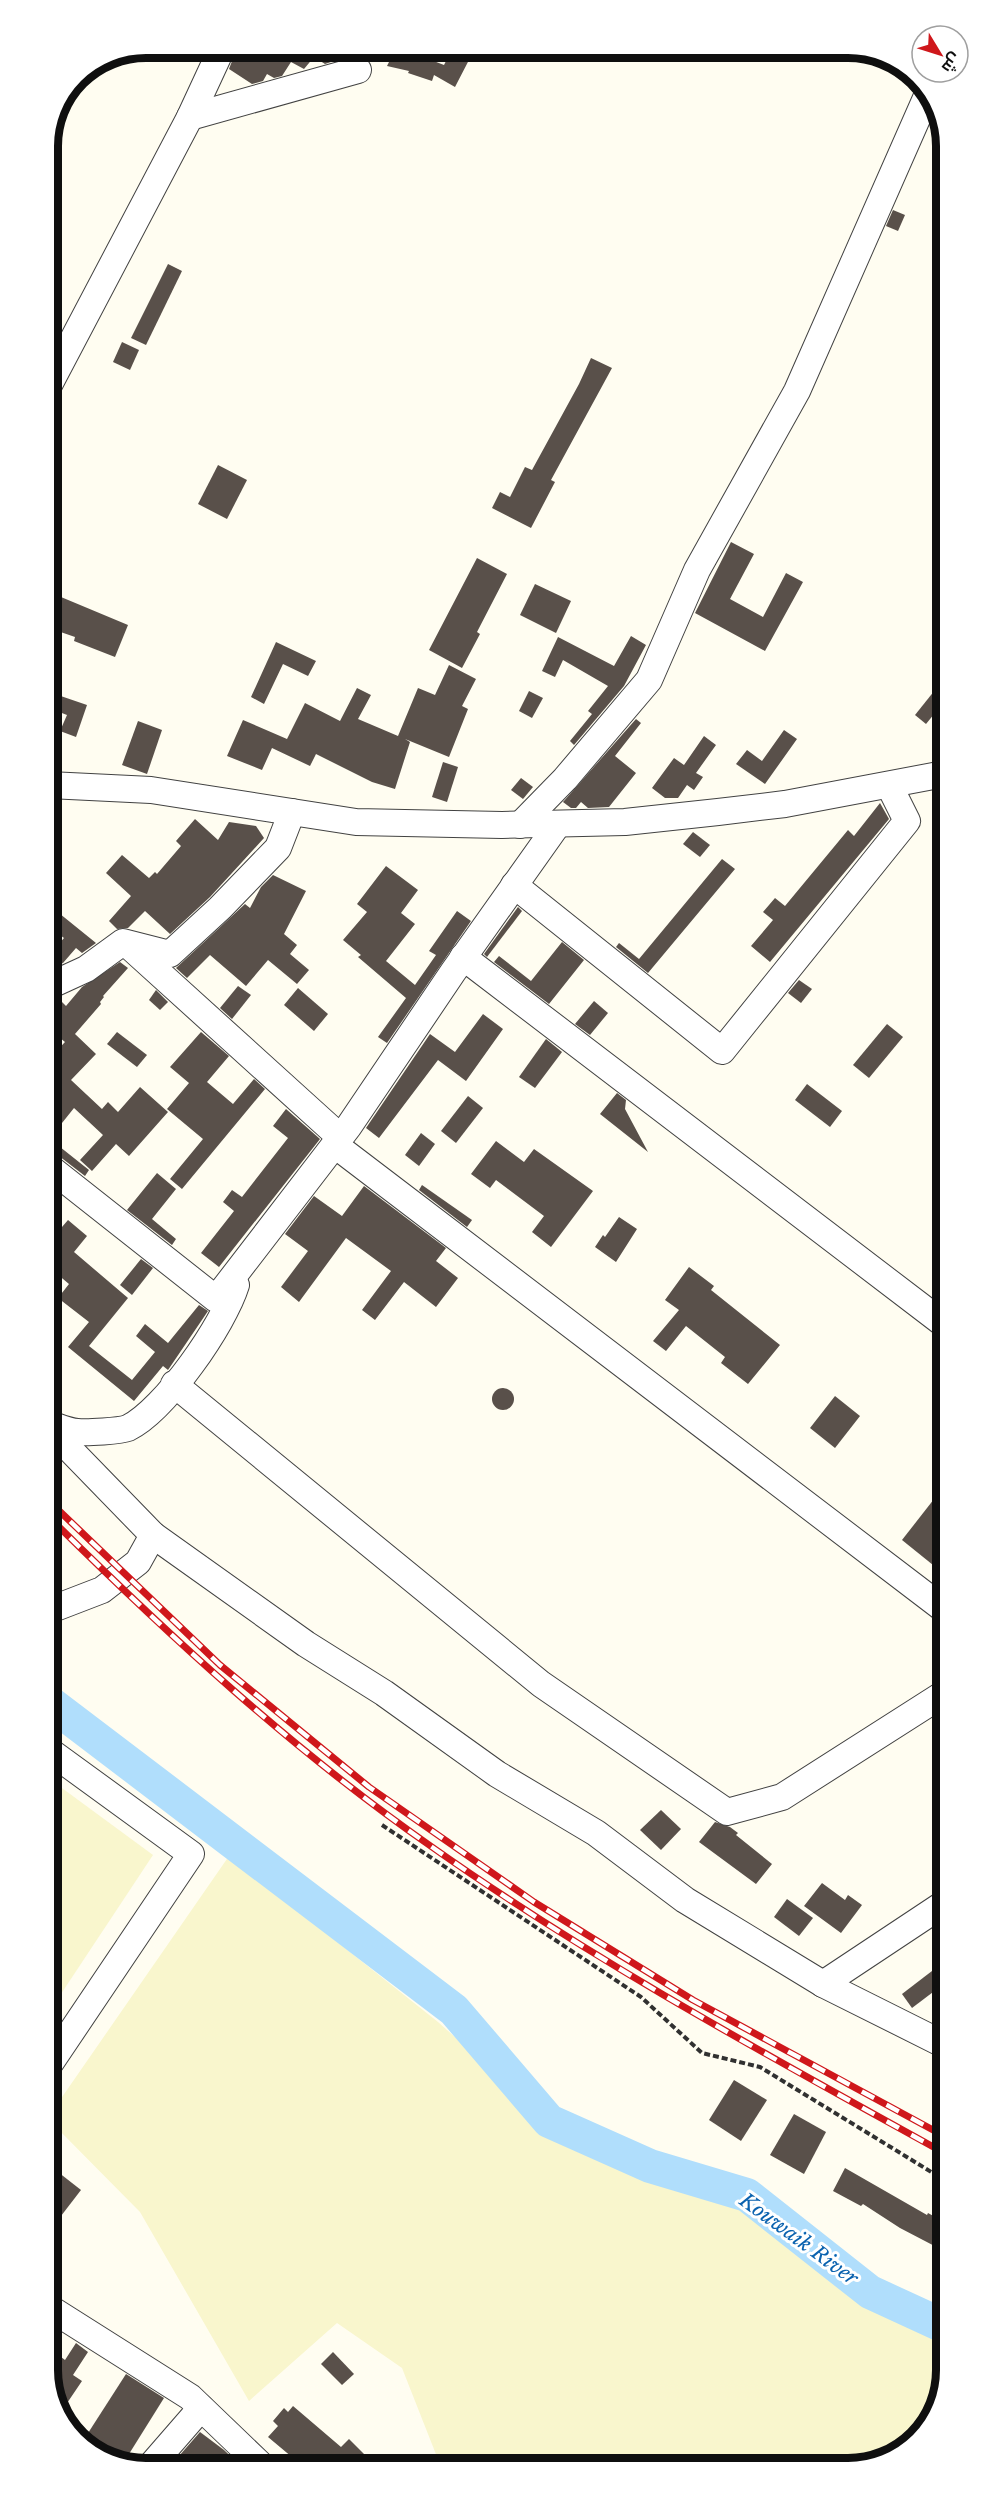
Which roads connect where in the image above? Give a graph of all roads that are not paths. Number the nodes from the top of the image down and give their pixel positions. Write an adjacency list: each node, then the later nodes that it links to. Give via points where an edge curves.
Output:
1 (217, 58): 4 (street)
2 (358, 70): 4 (street)
3 (924, 103): 11 (street, via 797,391 698,570 649,680 565,779)
4 (190, 117): 5 (street)
5 (59, 366)
6 (936, 776): 8 (street)
7 (59, 785): 9 (street, via 151,789)
8 (889, 785): 10 (street, via 718,812 626,822); 12 (street, via 907,821 722,1051)
9 (292, 812): 11 (street, via 356,822); 13 (street, via 278,848 170,954)
10 (558, 824): 11 (street); 12 (street)
11 (520, 825)
12 (514, 885): 14 (street)
13 (123, 942): 15 (street, via 86,969); 16 (street)
14 (463, 957): 16 (street); 19 (street)
15 (59, 982)
16 (337, 1141): 18 (street); 24 (street)
17 (59, 1175): 18 (street, via 216,1299)
18 (242, 1265): 20 (street, via 230,1305)
19 (936, 1318)
20 (174, 1384): 21 (street, via 156,1406 127,1428 76,1432); 26 (street, via 541,1684 727,1812 782,1797)
21 (58, 1428)
22 (58, 1435): 23 (street)
23 (153, 1535): 25 (street, via 138,1562 102,1590); 29 (street, via 497,1774 596,1833 685,1900)
24 (936, 1603)
25 (58, 1607)
26 (936, 1699)
27 (58, 1757): 31 (street, via 191,1854)
28 (936, 1909): 29 (street)
29 (823, 1984): 30 (street)
30 (936, 2040)
31 (58, 2051)
32 (58, 2313): 33 (street, via 190,2397)
33 (201, 2408): 34 (street); 35 (street)
34 (158, 2458)
35 (254, 2458)

